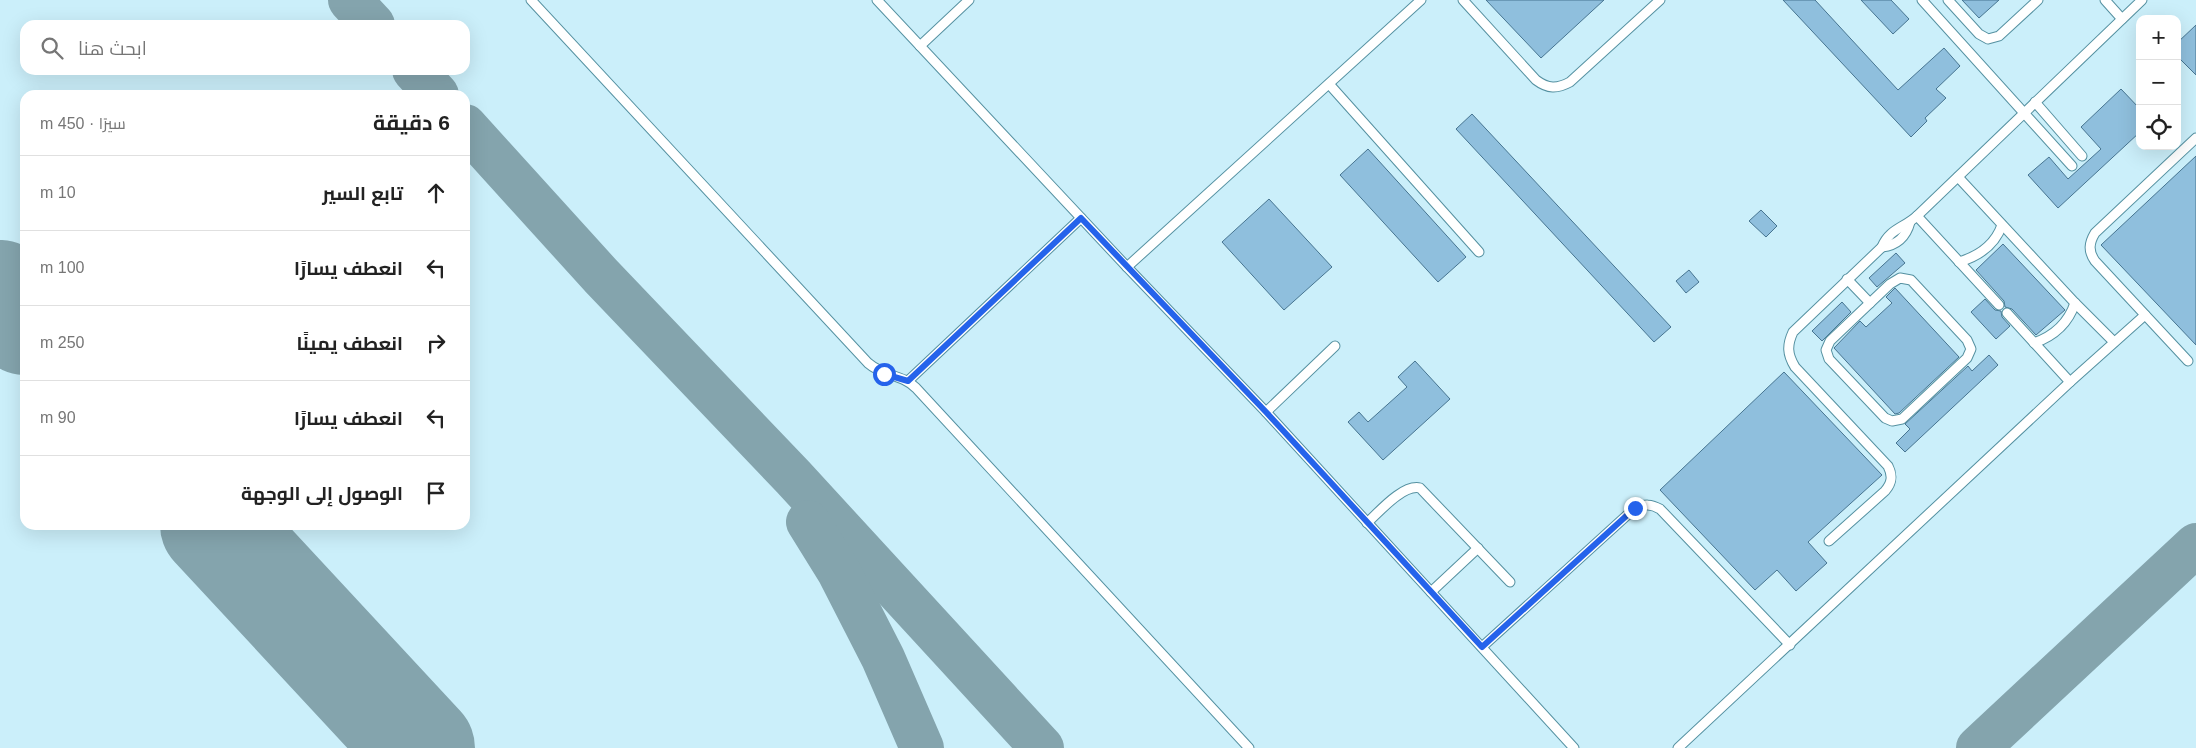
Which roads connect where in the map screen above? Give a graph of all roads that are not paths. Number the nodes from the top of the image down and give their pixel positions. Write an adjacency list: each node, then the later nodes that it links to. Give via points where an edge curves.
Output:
1 (531, 0): 37 (lane, via 868,363 884,374)
2 (877, 0): 13 (lane)
3 (969, 0): 13 (lane)
4 (1421, 0): 14 (lane)
5 (1463, 0): 6 (lane, via 1536,80 1553,88 1570,82)
6 (1660, 0)
7 (1922, 0): 16 (lane)
8 (1948, 0): 9 (lane, via 1979,34 1988,39 1998,36)
9 (2038, 0)
10 (2105, 0): 12 (lane)
11 (2142, 0): 12 (lane)
12 (2122, 19): 15 (lane)
13 (920, 46): 21 (lane)
14 (1329, 84): 24 (lane); 26 (lane)
15 (2035, 102): 16 (lane); 18 (lane)
16 (2024, 112): 19 (lane); 20 (lane)
17 (2196, 138): 32 (lane, via 2091,240 2091,255 2095,261)
18 (2082, 156)
19 (2072, 166)
20 (1958, 177): 22 (lane); 23 (lane)
21 (1081, 218): 26 (lane); 37 (lane)
22 (1913, 219): 25 (lane); 27 (lane, via 1906,234 1893,246 1882,247)
23 (2002, 225): 25 (lane, via 1987,248); 29 (lane)
24 (1480, 252)
25 (1959, 262): 30 (lane)
26 (1127, 267): 39 (lane)
27 (1847, 279): 28 (lane); 41 (lane, via 1793,332 1789,356 1795,367 1888,466 1891,481 1885,491)
28 (1870, 303): 28 (lane, via 1830,341 1826,350 1830,359 1885,418 1897,421 1967,358 1970,344 1911,280 1894,280)
29 (2075, 304): 33 (lane); 34 (lane, via 2060,328)
30 (1999, 305)
31 (2007, 313): 34 (lane)
32 (2145, 315): 33 (lane); 36 (lane)
33 (2114, 342): 38 (lane)
34 (2034, 343): 38 (lane)
35 (1335, 346): 39 (lane)
36 (2188, 360)
37 (908, 381): 47 (lane)
38 (2070, 382): 45 (lane)
39 (1266, 412): 40 (lane)
40 (1366, 523): 42 (lane, via 1404,490 1420,488); 44 (lane)
41 (1829, 540)
42 (1478, 548): 43 (lane); 44 (lane)
43 (1510, 582)
44 (1431, 592): 46 (lane)
45 (1790, 645): 46 (lane, via 1660,509 1652,505 1635,508); 49 (lane)
46 (1482, 647): 48 (lane)
47 (1249, 748)
48 (1574, 748)
49 (1678, 748)

